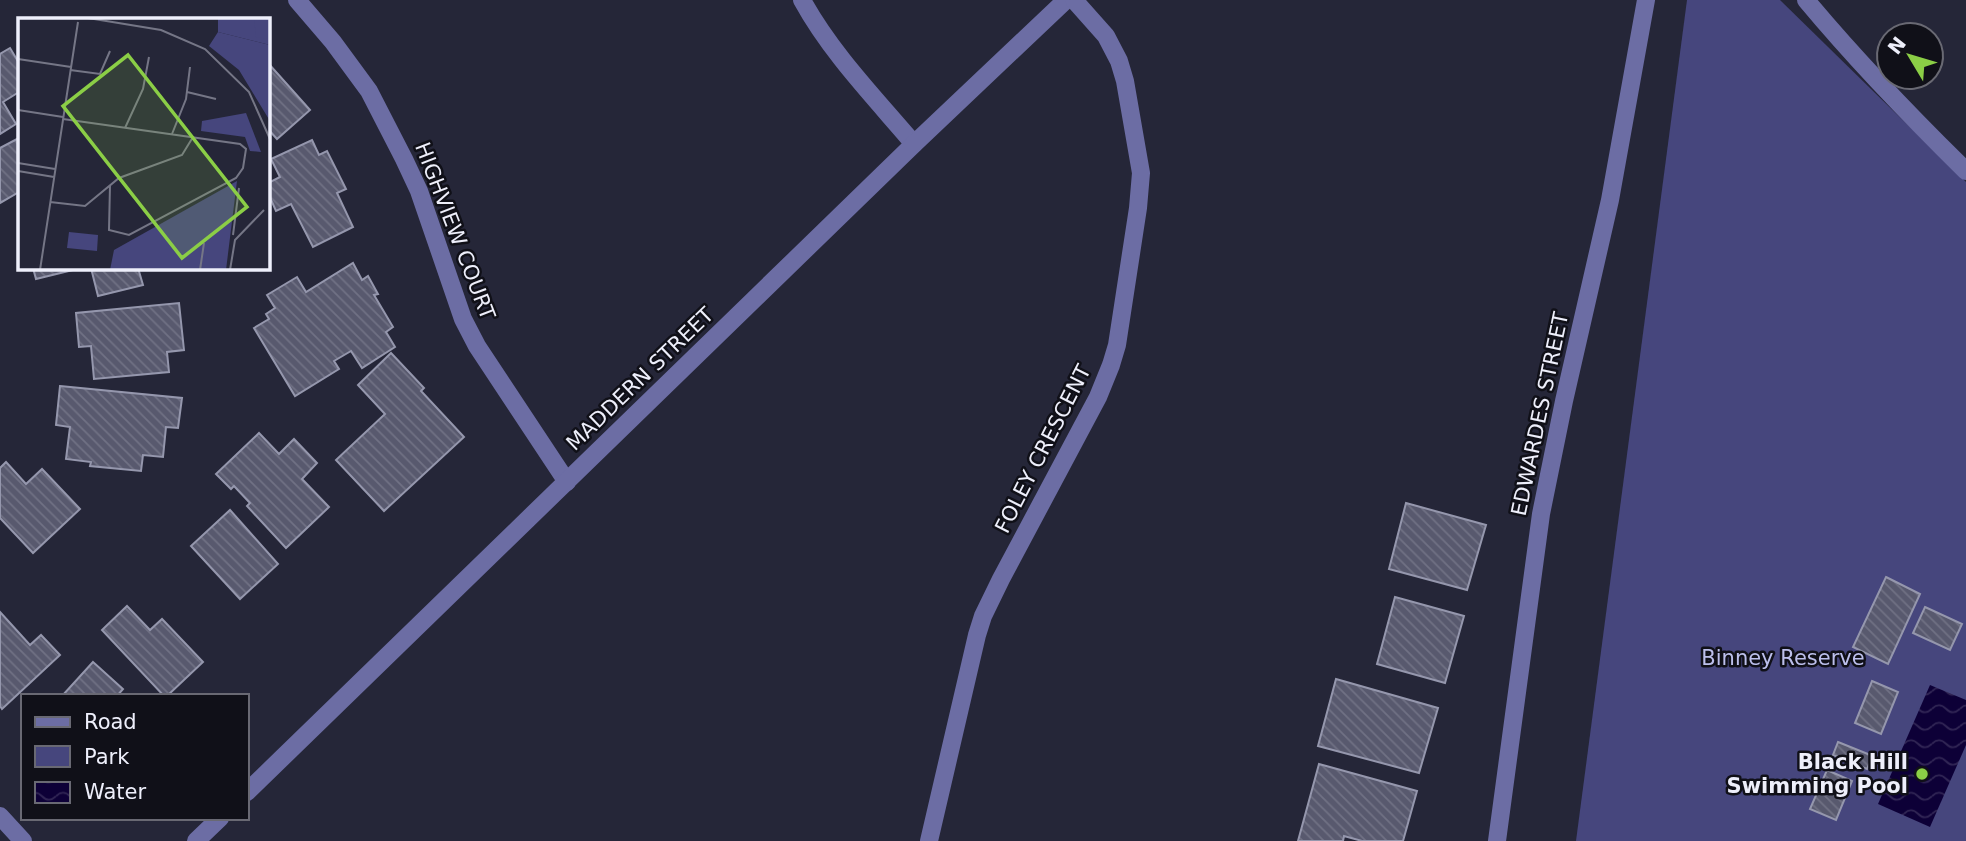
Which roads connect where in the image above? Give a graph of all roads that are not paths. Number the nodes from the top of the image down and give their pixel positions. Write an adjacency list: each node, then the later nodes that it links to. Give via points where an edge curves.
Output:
1 (297, 0): 9 (street, HIGHVIEW COURT, via 369,91 419,191 463,319)
2 (802, 0): 7 (street, via 840,57)
3 (1066, 0): 7 (street, MADDERN STREET)
4 (1074, 0): 15 (street, FOLEY CRESCENT, via 1106,36 1119,61 1141,173 1117,345 1098,397 983,616)
5 (1646, 0): 16 (street, EDWARDES STREET, via 1610,200 1541,514)
6 (1806, 0): 8 (street, via 1845,47)
7 (914, 144): 9 (street, MADDERN STREET)
8 (1966, 171)
9 (567, 482): 10 (street, MADDERN STREET)
10 (248, 791)
11 (0, 816): 13 (street)
12 (218, 820): 14 (street)
13 (23, 841)
14 (196, 841)
15 (929, 841)
16 (1497, 841)

